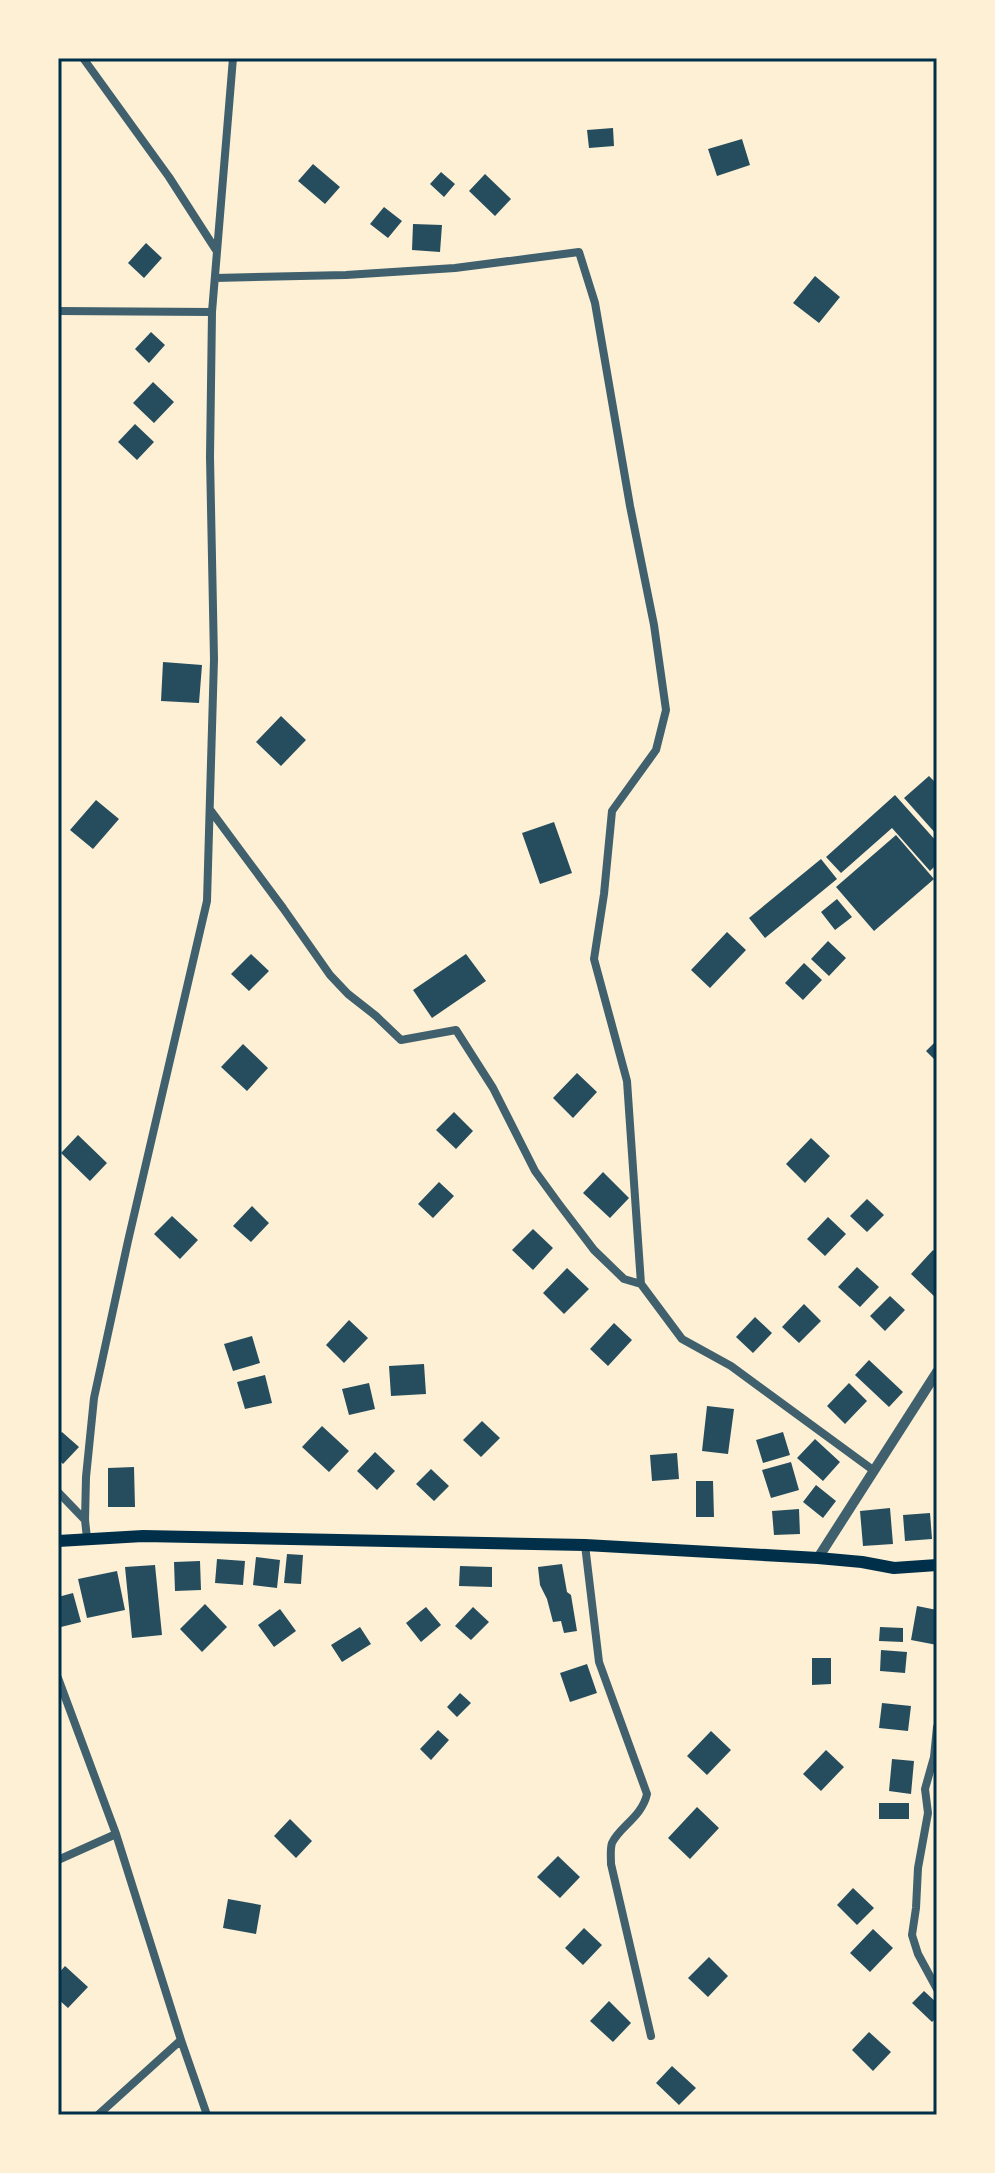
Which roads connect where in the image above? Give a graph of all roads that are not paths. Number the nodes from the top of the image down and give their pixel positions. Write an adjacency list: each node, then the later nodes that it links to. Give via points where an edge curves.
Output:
1 (83, 58): 3 (street)
2 (233, 58): 3 (street)
3 (216, 251): 4 (street)
4 (215, 278): 6 (street); 8 (street, via 455,268 579,252 595,303 666,710 656,750 612,811 594,959 627,1081)
5 (58, 311): 6 (street)
6 (212, 312): 7 (street)
7 (210, 811): 8 (street, via 348,994 401,1040 456,1030 551,1193 594,1250 624,1279); 12 (street, via 207,901 94,1398)
8 (641, 1284): 10 (street, via 682,1339 731,1366)
9 (937, 1372): 10 (street)
10 (873, 1470): 16 (street)
11 (58, 1492): 12 (street)
12 (85, 1520): 13 (street)
13 (87, 1538): 14 (main road); 15 (main road)
14 (58, 1541)
15 (585, 1545): 16 (main road); 23 (street, via 599,1662 647,1794 633,1820 612,1842 610,1853)
16 (818, 1558): 17 (main road, via 894,1568)
17 (937, 1565)
18 (58, 1678): 20 (street)
19 (937, 1727): 22 (street, via 925,1789 928,1813 912,1935)
20 (116, 1834): 21 (street); 24 (street)
21 (58, 1860)
22 (937, 1989)
23 (651, 2036)
24 (181, 2040): 25 (street); 26 (street)
25 (98, 2115)
26 (207, 2115)

